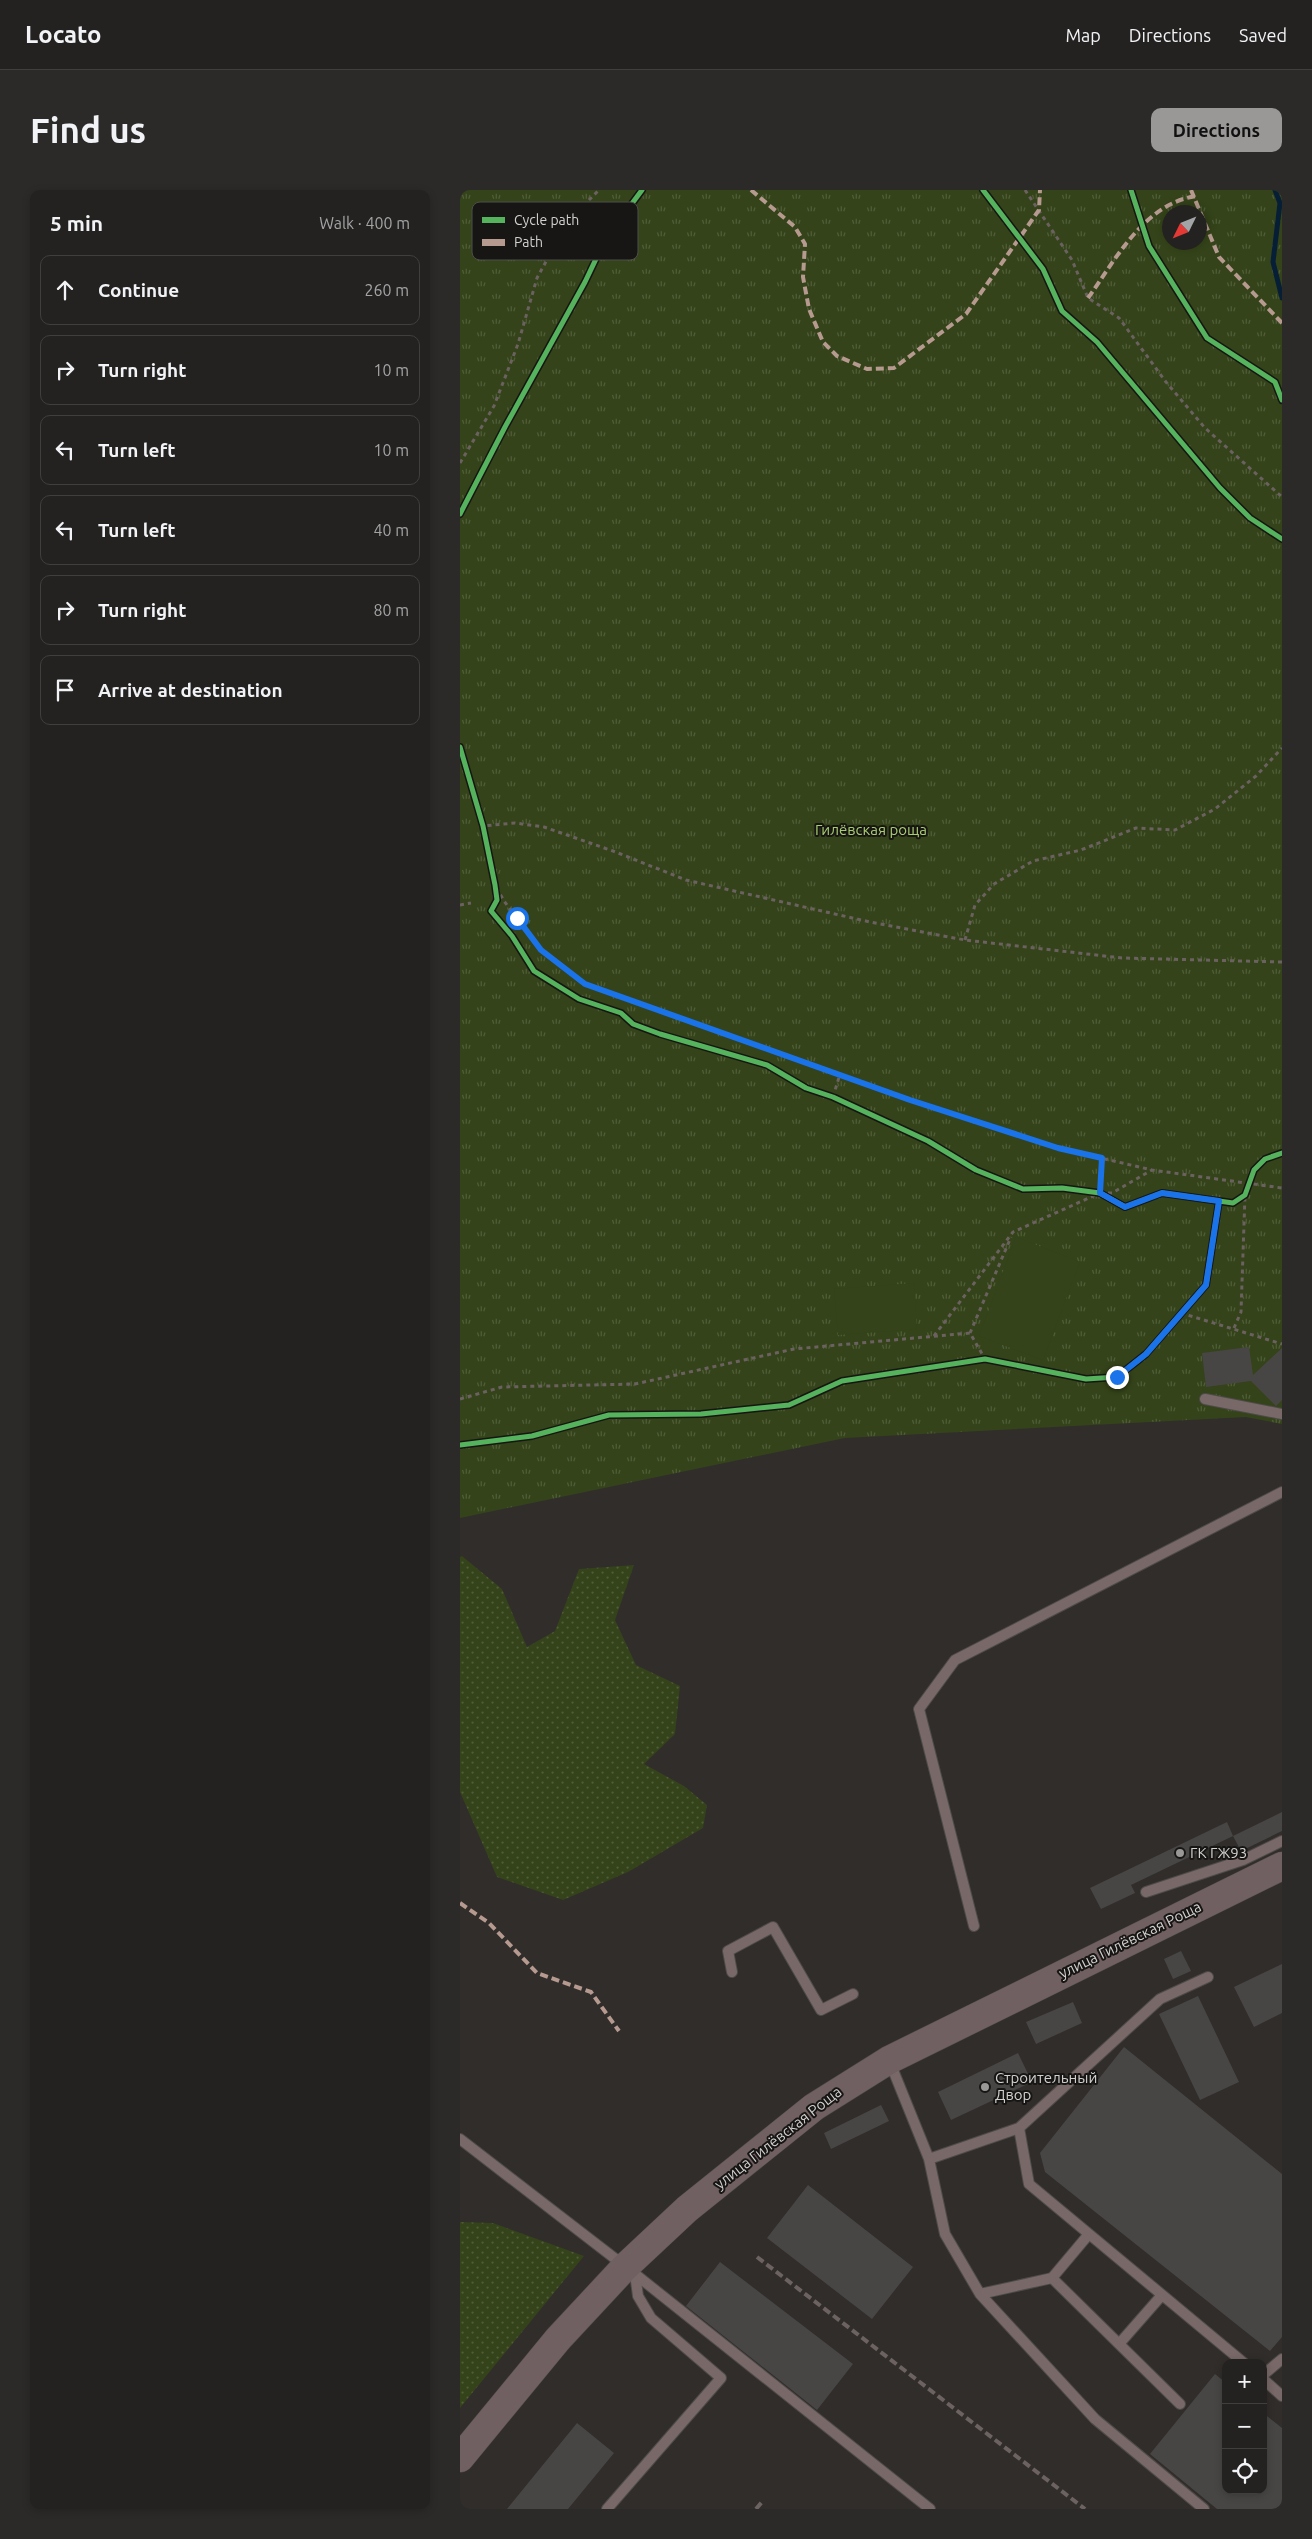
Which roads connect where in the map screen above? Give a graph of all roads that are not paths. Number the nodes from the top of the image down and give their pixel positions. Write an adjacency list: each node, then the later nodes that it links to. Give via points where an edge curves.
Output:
1 (1205, 1399): 2 (lane)
2 (1282, 1414)
3 (1282, 1492): 7 (lane, via 955,1660 919,1709)
4 (1282, 1841): 6 (lane, via 1243,1860)
5 (1282, 1866): 11 (street, улица Гилёвская Роща)
6 (1146, 1892)
7 (974, 1926)
8 (732, 1972): 10 (lane, via 728,1951 773,1928 822,2010)
9 (1208, 1977): 12 (lane, via 1160,1999)
10 (853, 1994)
11 (889, 2060): 14 (lane); 16 (street, улица Гилёвская Роща, via 814,2107 687,2209)
12 (1020, 2128): 14 (lane); 15 (lane, via 1029,2184)
13 (460, 2139): 16 (lane)
14 (929, 2159): 18 (lane, via 945,2234)
15 (1090, 2234): 17 (lane); 19 (lane)
16 (630, 2270): 27 (street, улица Гилёвская Роща, via 558,2339); 28 (lane, via 638,2296 651,2318 721,2378); 29 (lane)
17 (1052, 2278): 18 (lane); 20 (lane)
18 (980, 2294): 30 (lane, via 1095,2419)
19 (1162, 2295): 20 (lane); 21 (lane)
20 (1118, 2344): 26 (lane)
21 (1239, 2359)
22 (1282, 2360): 23 (lane)
23 (1267, 2373)
24 (1267, 2381): 25 (lane)
25 (1282, 2396)
26 (1180, 2404)
27 (460, 2458)
28 (607, 2509)
29 (930, 2509)
30 (1204, 2509)

